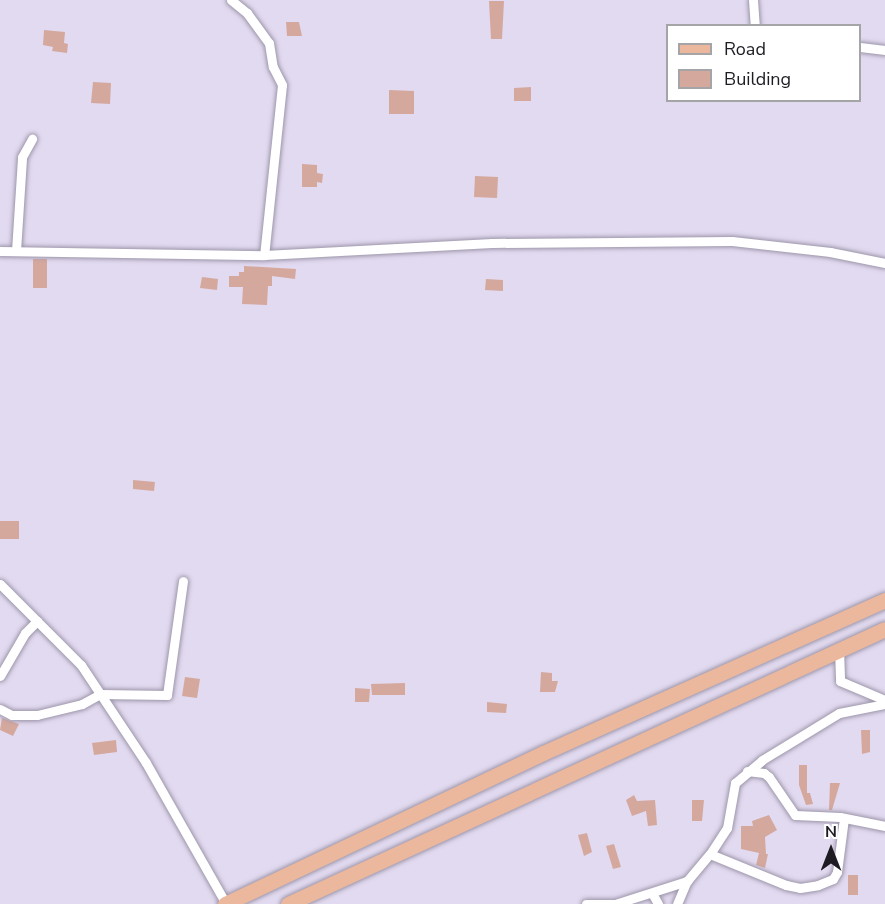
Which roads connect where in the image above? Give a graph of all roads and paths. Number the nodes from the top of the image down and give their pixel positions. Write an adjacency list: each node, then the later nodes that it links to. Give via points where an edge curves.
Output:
1 (231, 0): 9 (street, via 247,13 269,43 273,67 282,84)
2 (753, 0): 3 (street)
3 (754, 24)
4 (861, 47): 5 (street)
5 (885, 50)
6 (32, 139): 8 (street, via 22,157)
7 (0, 251): 8 (street)
8 (16, 251): 9 (street)
9 (264, 255): 10 (street, via 492,243 732,241 830,252)
10 (885, 263)
11 (183, 581): 18 (street, via 167,695)
12 (0, 584): 14 (street)
13 (885, 600): 28 (main road, via 543,753)
14 (37, 621): 17 (street, via 25,633); 18 (street, via 81,665)
15 (885, 629): 16 (main road)
16 (839, 650): 19 (street, via 840,681); 27 (main road)
17 (0, 676)
18 (100, 694): 20 (street, via 55,713 12,715); 28 (street, via 146,763)
19 (885, 702): 21 (street, via 838,713)
20 (0, 710)
21 (747, 771): 22 (street, via 769,777 795,815); 24 (street, via 735,783 727,828)
22 (844, 818): 23 (street); 24 (street, via 837,872 833,879 818,885 786,885)
23 (885, 826)
24 (710, 854): 25 (street)
25 (687, 881): 26 (street); 32 (street)
26 (652, 893): 30 (street); 31 (street)
27 (296, 903)
28 (226, 904)
29 (586, 904): 30 (street)
30 (615, 904)
31 (658, 904)
32 (677, 904)

